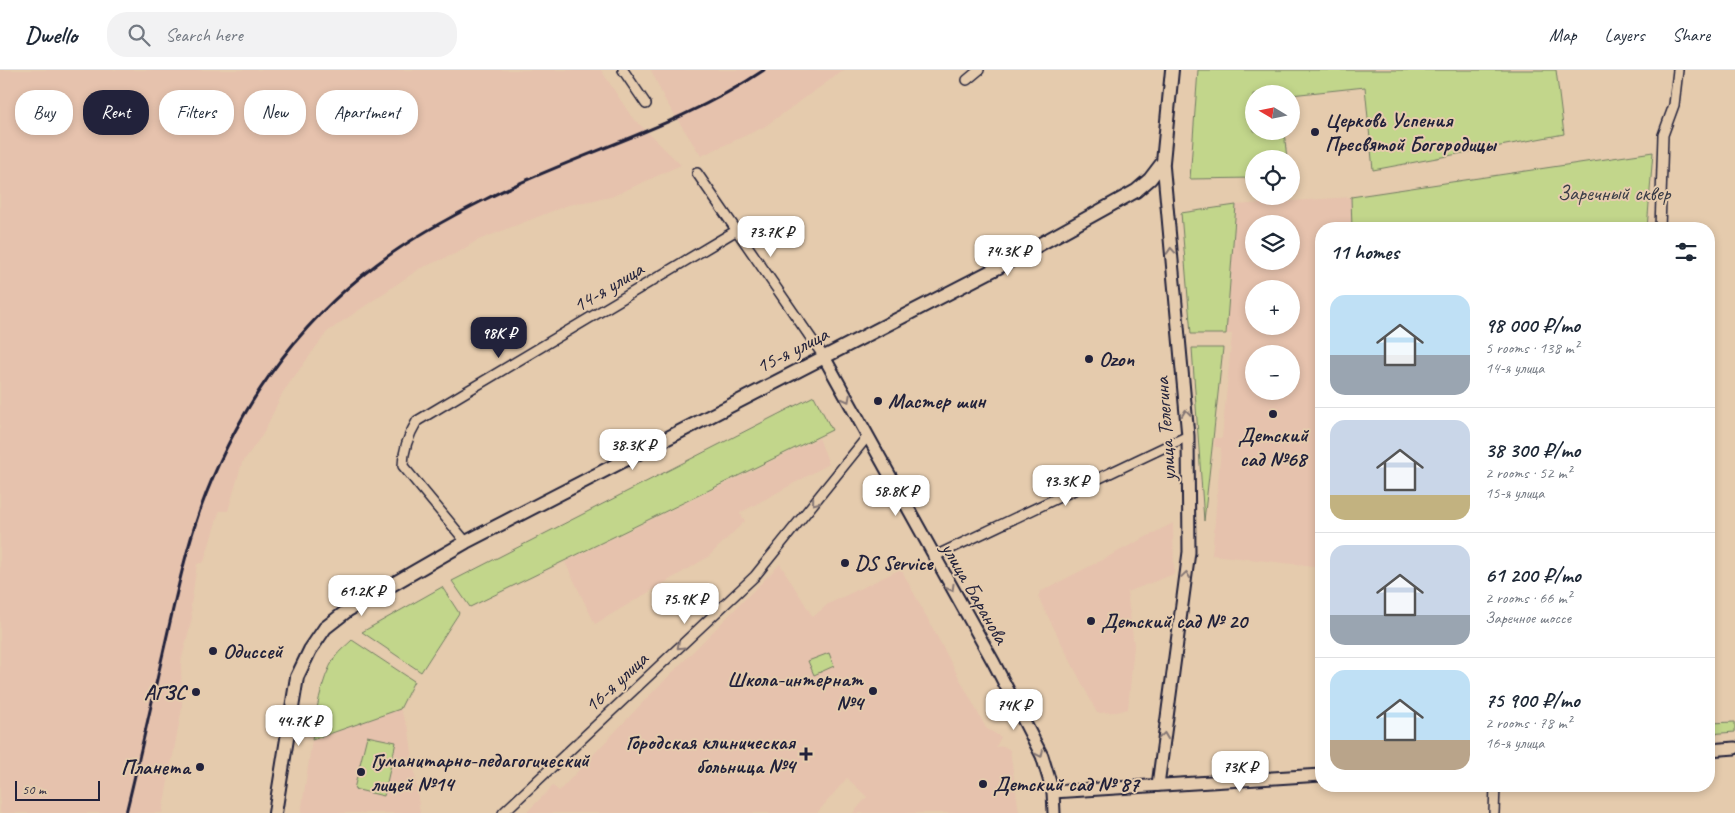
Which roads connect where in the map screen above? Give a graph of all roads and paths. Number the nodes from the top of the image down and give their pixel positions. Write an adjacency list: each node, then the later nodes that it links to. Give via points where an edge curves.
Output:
1 (623, 70): 6 (street)
2 (979, 70): 5 (street)
3 (1172, 70): 7 (main road, улица Телегина)
4 (1678, 70): 9 (street, via 1674,105 1663,135)
5 (967, 80)
6 (646, 104)
7 (1163, 162): 11 (main road, 15-я улица, via 1136,190 997,268); 12 (street, улица Телегина, one-way to 7)
8 (697, 173): 10 (street, улица Баранова)
9 (1660, 222)
10 (737, 230): 11 (street, улица Баранова); 14 (street, 14-я улица, via 417,422 403,452 403,466)
11 (824, 356): 13 (street, улица Баранова, one-way to 13); 14 (main road, 15-я улица)
12 (1188, 436): 15 (street); 19 (street, улица Телегина, one-way to 12, via 1190,552)
13 (868, 437): 15 (street, улица Баранова); 23 (street, 16-я улица, one-way to 23, via 755,576)
14 (466, 542): 22 (main road, 15-я улица, via 348,610 325,628 297,677)
15 (933, 557): 20 (street, улица Баранова, one-way to 20, via 1037,748)
16 (1735, 748): 17 (street)
17 (1715, 750)
18 (1315, 775): 19 (street)
19 (1158, 784): 20 (street)
20 (1053, 792): 24 (street, улица Баранова)
21 (1495, 792): 25 (street)
22 (274, 813)
23 (503, 813)
24 (1054, 813)
25 (1494, 813)

